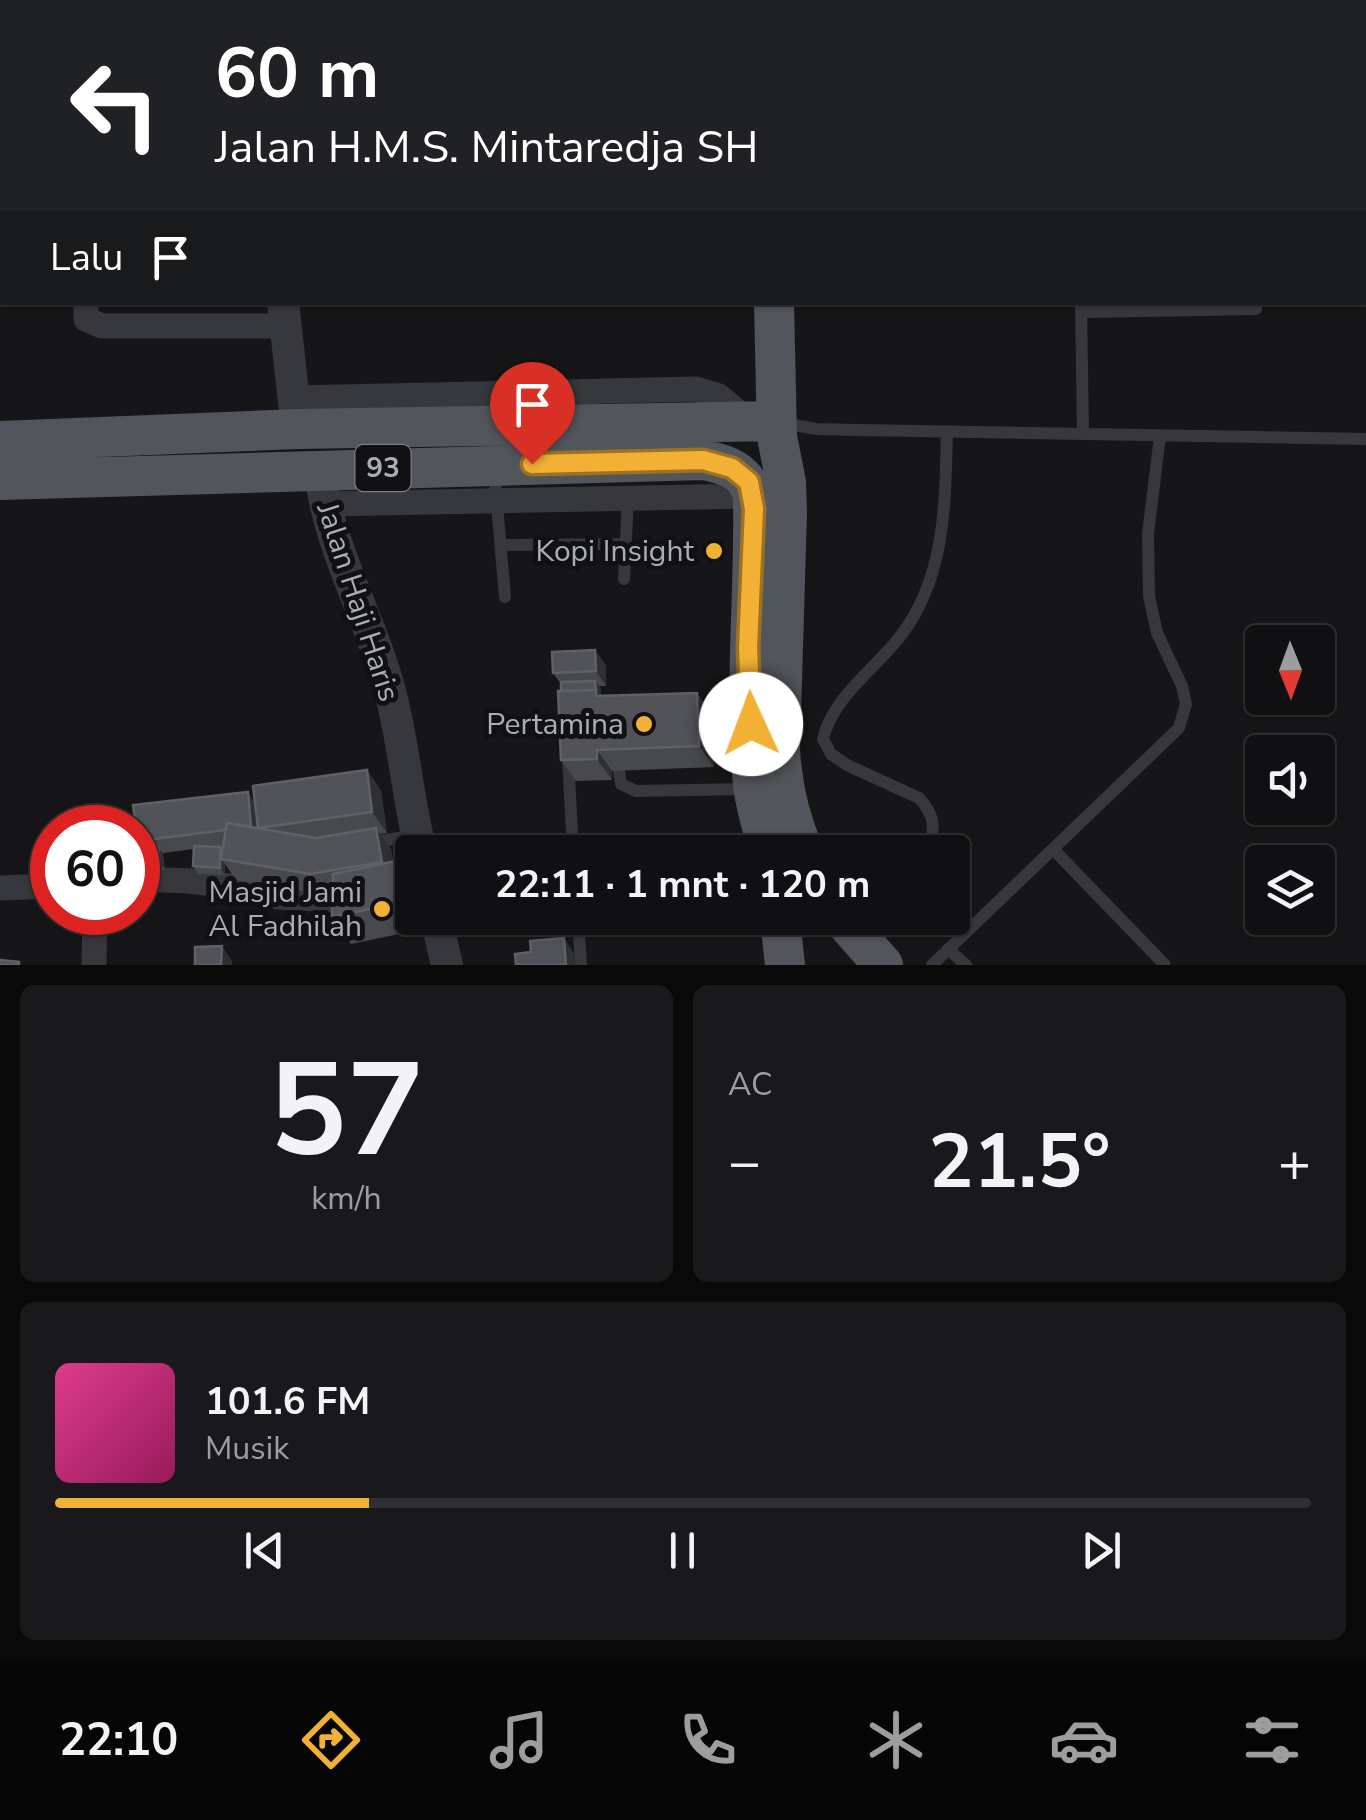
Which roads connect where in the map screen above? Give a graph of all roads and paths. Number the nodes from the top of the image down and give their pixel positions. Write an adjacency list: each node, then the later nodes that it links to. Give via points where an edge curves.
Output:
1 (86, 305): 5 (street, via 86,319 102,326)
2 (774, 305): 7 (main road)
3 (1081, 307): 4 (lane); 9 (lane)
4 (1256, 309)
5 (285, 314): 6 (street)
6 (296, 413): 7 (main road, 93); 12 (main road, 93)
7 (762, 420): 8 (lane, via 816,429); 14 (main road, via 758,437 689,444); 21 (main road, via 786,482 787,512)
8 (947, 432): 9 (lane); 29 (lane, via 944,530 927,590 905,630 828,718 823,739 831,754 919,798 930,810)
9 (1084, 434): 10 (lane)
10 (1160, 436): 11 (lane); 32 (lane, via 1148,534 1149,596 1186,704 1179,728)
11 (1366, 440)
12 (0, 441)
13 (0, 480): 16 (main road, 93)
14 (637, 480): 15 (main road, 93); 17 (lane); 21 (main road, 93, via 718,463 749,482 748,648)
15 (495, 483): 16 (main road, 93); 18 (lane)
16 (322, 487): 25 (street, Jalan Haji Haris, via 390,690)
17 (625, 544): 18 (lane); 19 (lane)
18 (502, 545): 20 (lane)
19 (624, 580)
20 (504, 597)
21 (766, 699): 24 (main road)
22 (567, 750): 26 (lane)
23 (619, 770): 24 (lane, via 622,784 636,791)
24 (768, 788): 27 (main road); 28 (main road)
25 (416, 835)
26 (572, 835)
27 (768, 835)
28 (797, 835)
29 (933, 835)
30 (395, 845): 31 (lane)
31 (349, 846)
32 (1053, 849): 40 (lane); 46 (lane)
33 (160, 880): 36 (street, via 336,900)
34 (30, 887): 35 (street)
35 (0, 888)
36 (395, 889)
37 (95, 935): 41 (street)
38 (440, 935): 42 (street)
39 (579, 935): 43 (lane)
40 (948, 949): 44 (lane); 45 (lane)
41 (94, 965)
42 (447, 965)
43 (581, 965)
44 (932, 965)
45 (966, 965)
46 (1165, 965)

